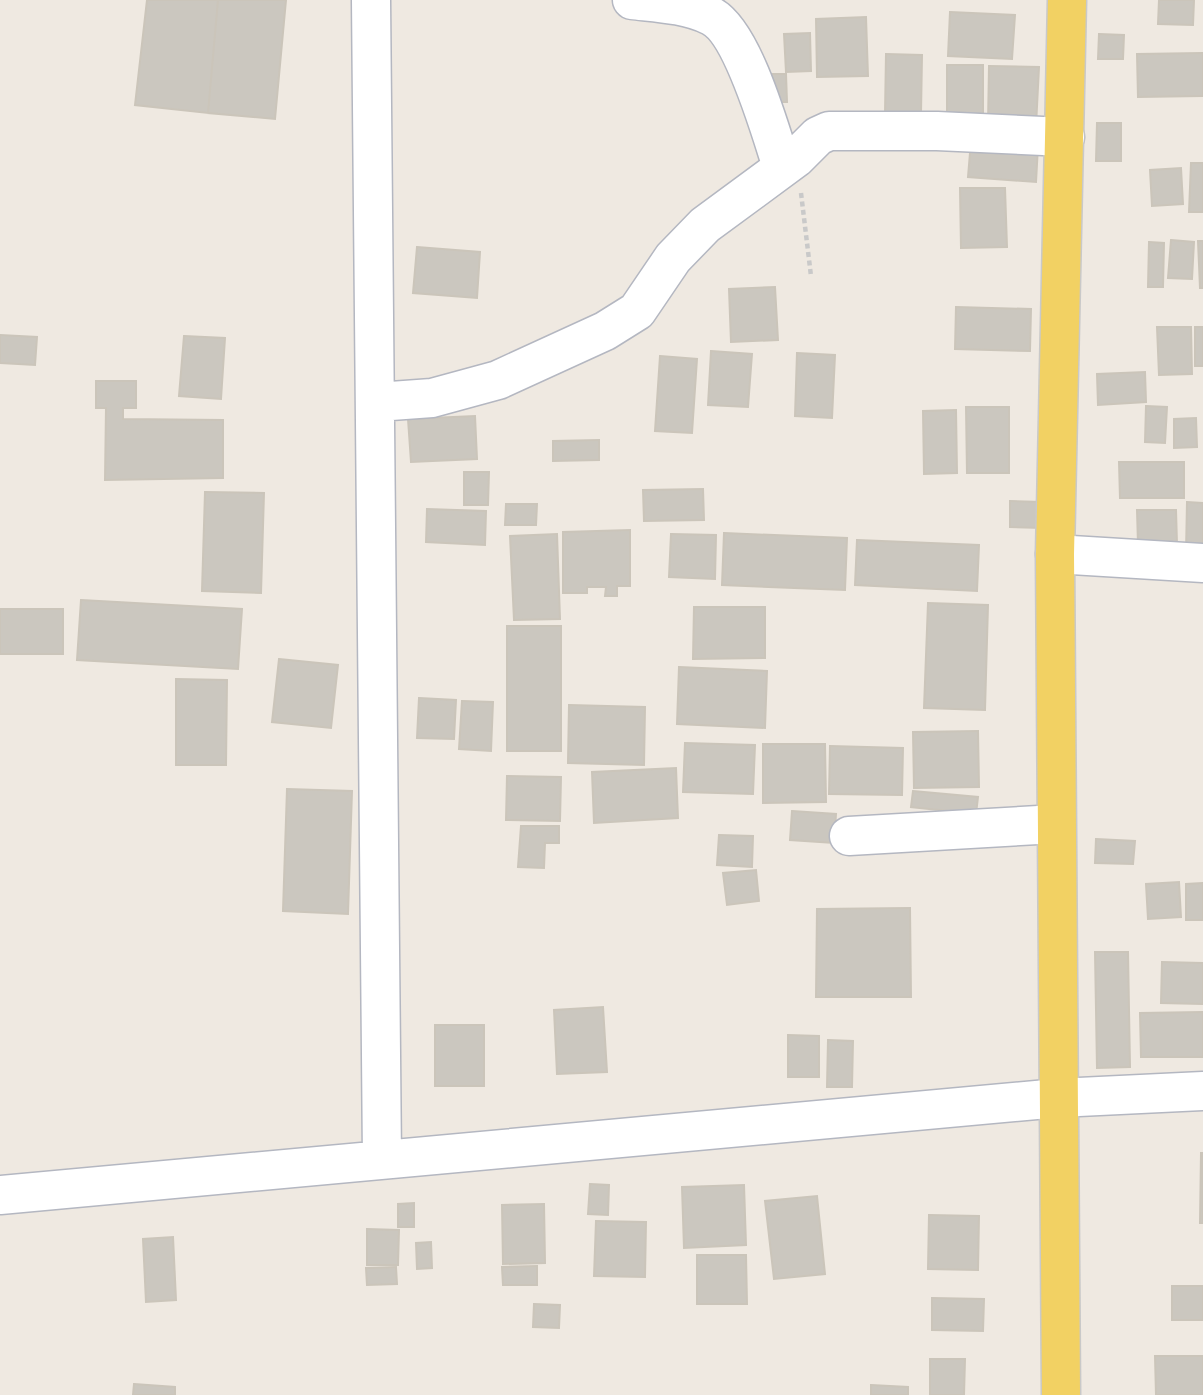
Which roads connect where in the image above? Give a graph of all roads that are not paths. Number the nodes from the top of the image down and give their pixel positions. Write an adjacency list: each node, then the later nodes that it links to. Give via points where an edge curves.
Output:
1 (371, 0): 6 (street)
2 (632, 0): 5 (street, via 685,6 714,18 732,36)
3 (1066, 0): 4 (main road)
4 (1065, 138): 5 (street, via 838,130 818,136); 7 (main road)
5 (789, 162): 6 (street, via 705,225 673,258 637,311 605,331 498,380 432,398)
6 (377, 402): 13 (street)
7 (1055, 554): 8 (street); 9 (main road)
8 (1203, 563)
9 (1056, 824): 10 (street); 12 (main road)
10 (849, 836)
11 (1203, 1091): 12 (street)
12 (1058, 1098): 13 (street); 15 (main road)
13 (382, 1160): 14 (street)
14 (0, 1195)
15 (1060, 1395)

